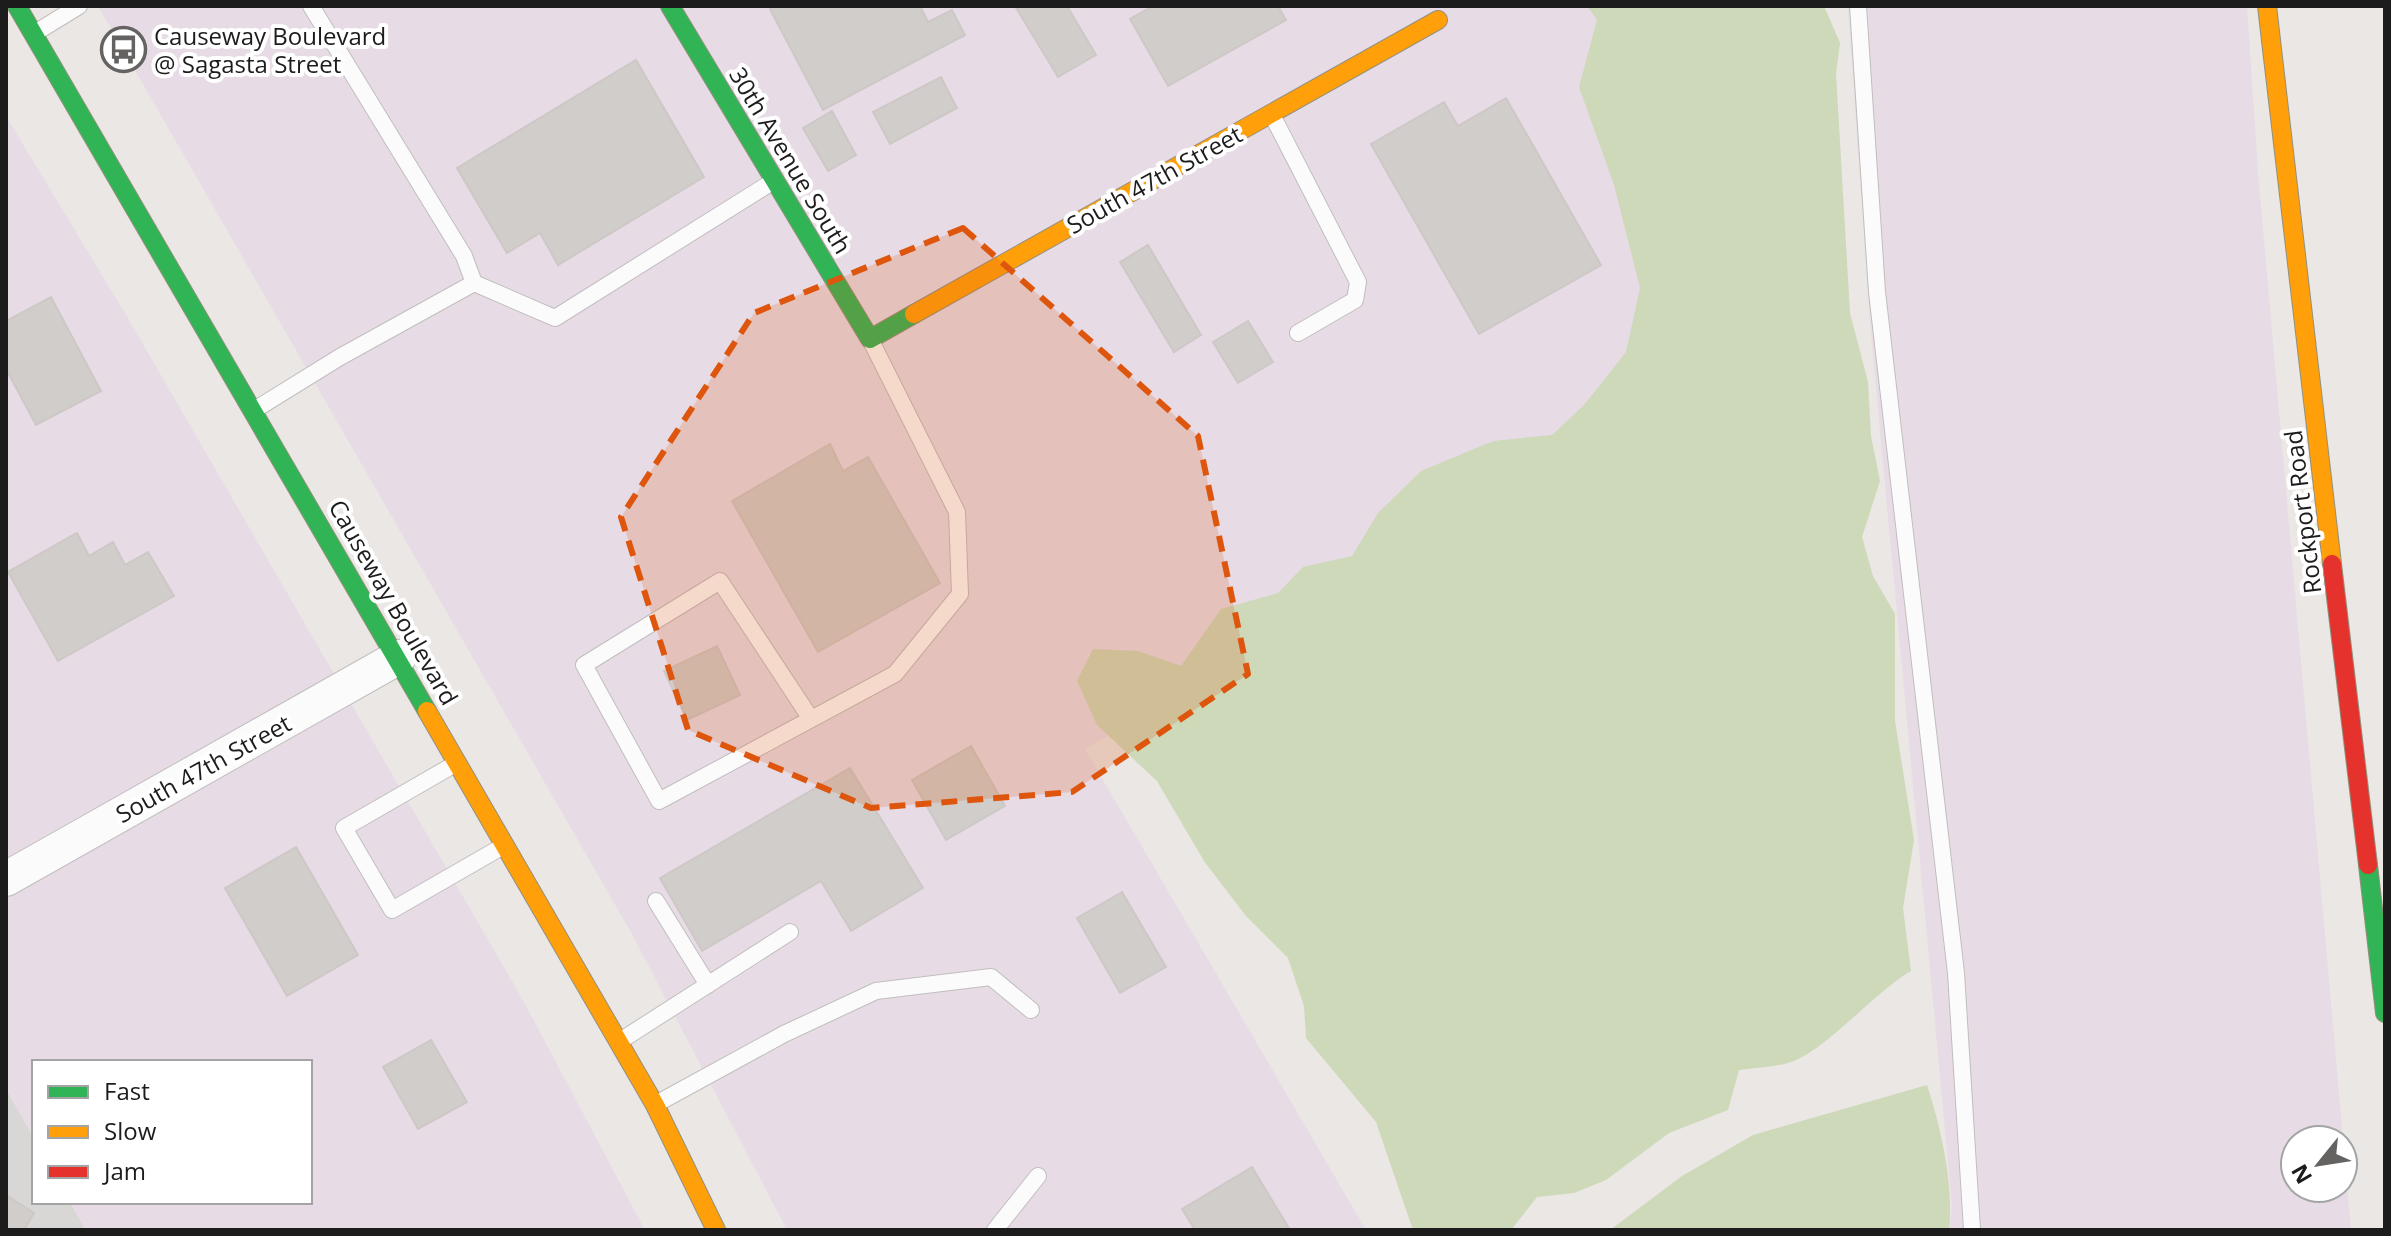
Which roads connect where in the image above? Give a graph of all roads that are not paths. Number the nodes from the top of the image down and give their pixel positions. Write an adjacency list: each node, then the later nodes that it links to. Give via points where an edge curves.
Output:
1 (17, 6): 8 (street, Causeway Boulevard)
2 (79, 6): 8 (lane)
3 (311, 6): 11 (lane, via 464,256)
4 (670, 6): 10 (street, 30th Avenue South)
5 (1858, 6): 30 (lane, via 1877,292 1956,973)
6 (2267, 6): 24 (street, Rockport Road)
7 (1438, 20): 9 (street, South 47th Street)
8 (33, 34): 14 (street, Causeway Boulevard)
9 (1271, 113): 12 (lane, via 1358,282 1355,300); 13 (street, South 47th Street)
10 (775, 180): 11 (lane, via 555,318); 13 (street, 30th Avenue South)
11 (474, 283): 14 (lane)
12 (1298, 333)
13 (870, 339): 16 (lane, via 957,512 960,594 895,674)
14 (254, 410): 15 (street, Causeway Boulevard)
15 (399, 657): 17 (street, Causeway Boulevard); 19 (street, South 47th Street)
16 (811, 719): 16 (lane, via 659,801 584,665 720,581)
17 (460, 762): 18 (street, Causeway Boulevard); 18 (lane, via 344,828 392,910)
18 (506, 844): 25 (street, Causeway Boulevard)
19 (6, 879)
20 (656, 901): 22 (lane)
21 (790, 932): 22 (lane)
22 (708, 985): 25 (lane)
23 (1031, 1010): 26 (lane, via 991,977 876,991)
24 (2385, 1013)
25 (618, 1042): 26 (street, Causeway Boulevard)
26 (655, 1105): 28 (street, Causeway Boulevard)
27 (1038, 1176): 29 (lane)
28 (716, 1230)
29 (995, 1230)
30 (1972, 1230)

